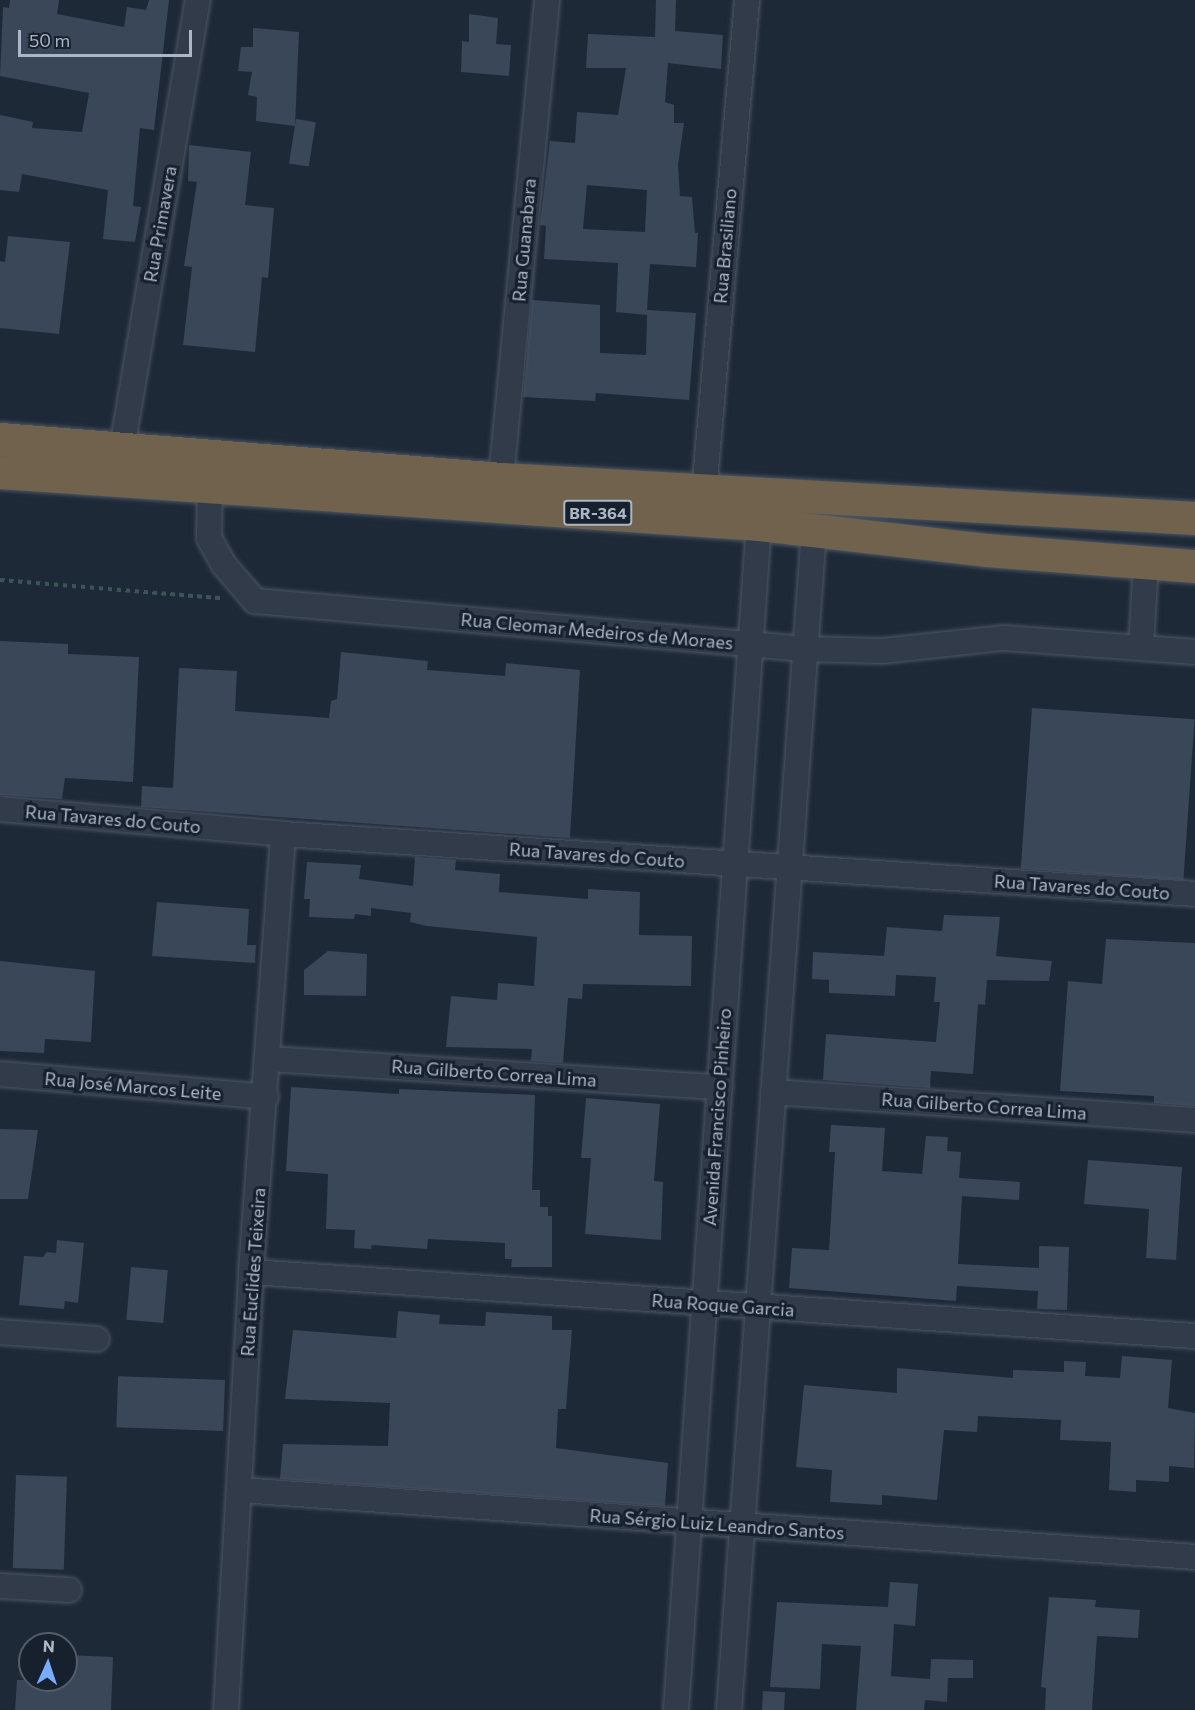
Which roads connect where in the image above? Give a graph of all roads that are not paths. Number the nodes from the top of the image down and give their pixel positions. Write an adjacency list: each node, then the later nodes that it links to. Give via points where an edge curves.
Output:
1 (198, 0): 5 (street, Rua Primavera)
2 (547, 0): 7 (street, Rua Guanabara)
3 (747, 0): 9 (street, Rua Brasiliano)
4 (0, 439): 5 (highway, BR-364)
5 (122, 448): 7 (highway, BR-364)
6 (0, 472): 8 (highway, BR-364)
7 (501, 479): 9 (highway, BR-364)
8 (210, 486): 12 (highway, BR-364); 17 (street, Rua Cleomar Medeiros de Moraes, via 209,538 224,566 255,601)
9 (704, 492): 10 (highway, BR-364)
10 (994, 504): 11 (highway, BR-364); 14 (highway, via 981,518)
11 (1195, 518)
12 (759, 524): 13 (highway, BR-364); 17 (street, Avenida Francisco Pinheiro)
13 (814, 529): 14 (highway, BR-364); 19 (street)
14 (986, 550): 15 (highway, BR-364)
15 (1146, 562): 16 (highway, BR-364); 18 (street)
16 (1195, 566)
17 (750, 645): 19 (street, Rua Cleomar Medeiros de Moraes); 23 (street, Avenida Francisco Pinheiro)
18 (1141, 648): 19 (street, Rua Cleomar Medeiros de Moraes, via 1004,638 882,651); 20 (street, Rua Cleomar Medeiros de Moraes)
19 (806, 649): 24 (street)
20 (1195, 652)
21 (0, 809): 22 (street, Rua Tavares do Couto)
22 (283, 834): 23 (street, Rua Tavares do Couto); 26 (street, Rua Euclides Teixeira)
23 (735, 865): 24 (street, Rua Tavares do Couto); 28 (street, Avenida Francisco Pinheiro)
24 (789, 868): 25 (street, Rua Tavares do Couto); 29 (street)
25 (1195, 894)
26 (269, 1059): 28 (street, Rua Gilberto Correa Lima); 30 (street, Rua Euclides Teixeira)
27 (0, 1074): 30 (street, Rua José Marcos Leite)
28 (720, 1087): 33 (street, Avenida Francisco Pinheiro)
29 (774, 1092): 31 (street, Rua Gilberto Correa Lima); 34 (street)
30 (266, 1098): 32 (street, Rua Euclides Teixeira)
31 (1195, 1120)
32 (251, 1272): 33 (street, Rua Roque Garcia); 38 (street, Rua Euclides Teixeira)
33 (704, 1304): 34 (street, Rua Roque Garcia); 39 (street, Avenida Francisco Pinheiro)
34 (758, 1307): 36 (street, Rua Roque Garcia); 40 (street)
35 (0, 1332): 37 (street)
36 (1195, 1336)
37 (98, 1339)
38 (240, 1490): 39 (street, Rua Sérgio Luiz Leandro Santos); 44 (street, Rua Euclides Teixeira)
39 (689, 1522): 40 (street, Rua Sérgio Luiz Leandro Santos); 45 (street, Avenida Francisco Pinheiro)
40 (742, 1526): 41 (street, Rua Sérgio Luiz Leandro Santos); 46 (street)
41 (1195, 1557)
42 (0, 1586): 43 (street)
43 (69, 1590)
44 (226, 1710)
45 (676, 1710)
46 (729, 1710)

